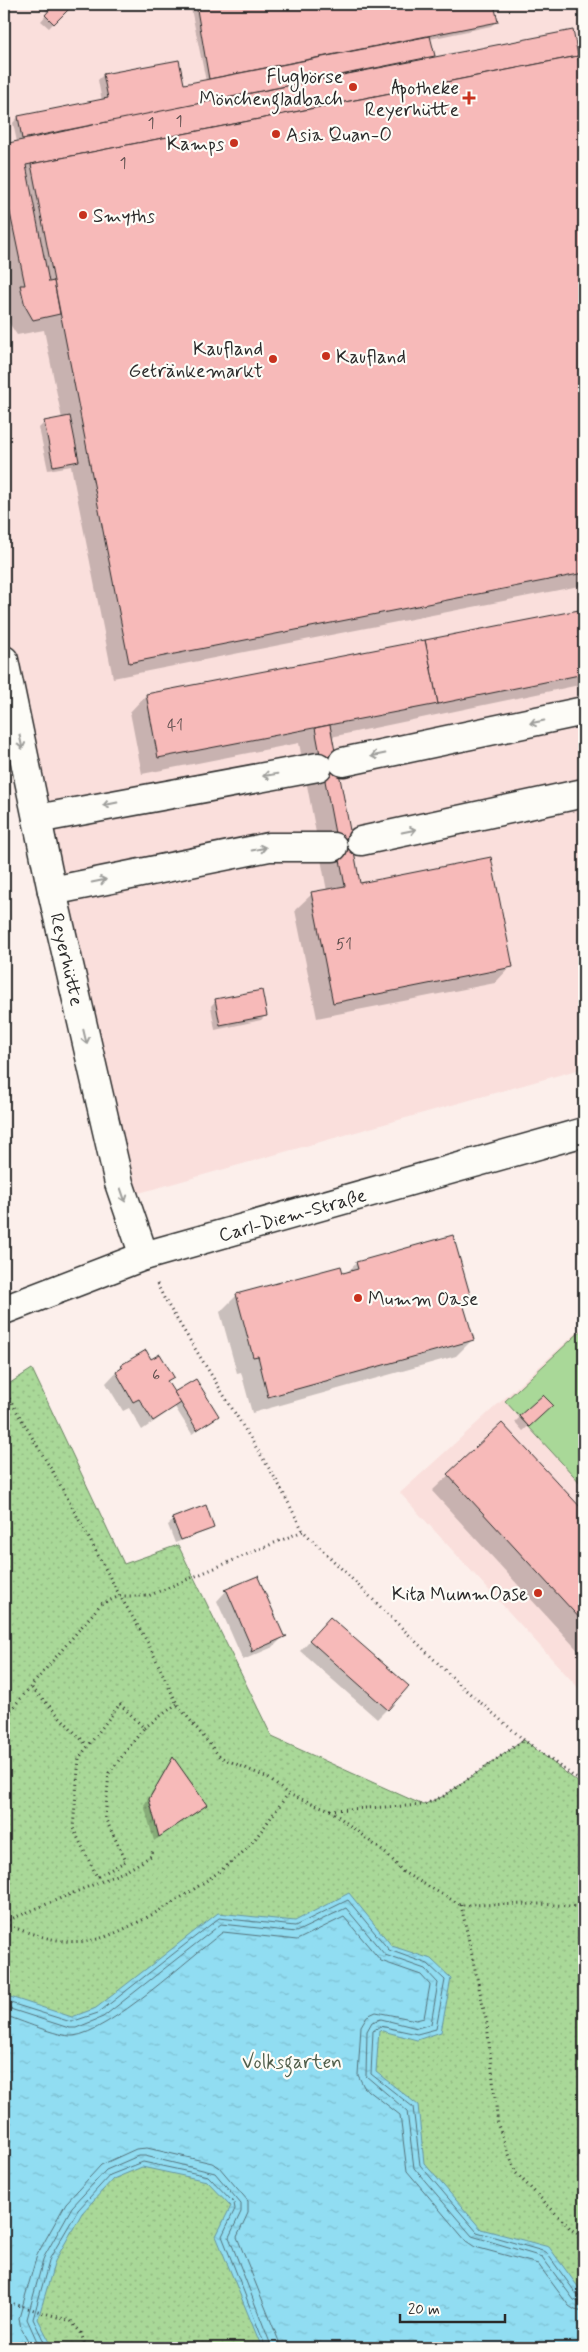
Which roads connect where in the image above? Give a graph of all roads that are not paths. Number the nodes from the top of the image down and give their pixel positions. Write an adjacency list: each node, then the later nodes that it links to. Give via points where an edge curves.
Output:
1 (4, 660): 4 (street, Reyerhütte, one-way to 4)
2 (584, 711): 4 (street, one-way to 4, via 330,764)
3 (584, 793): 5 (street, one-way to 3)
4 (37, 819): 7 (street, Reyerhütte)
5 (361, 841)
6 (333, 847): 7 (street, one-way to 6, via 269,847)
7 (52, 891): 9 (street, Reyerhütte, one-way to 9, via 119,1182)
8 (579, 1141): 9 (street, Carl-Diem-Straße)
9 (144, 1256): 10 (street, Carl-Diem-Straße)
10 (4, 1310)

